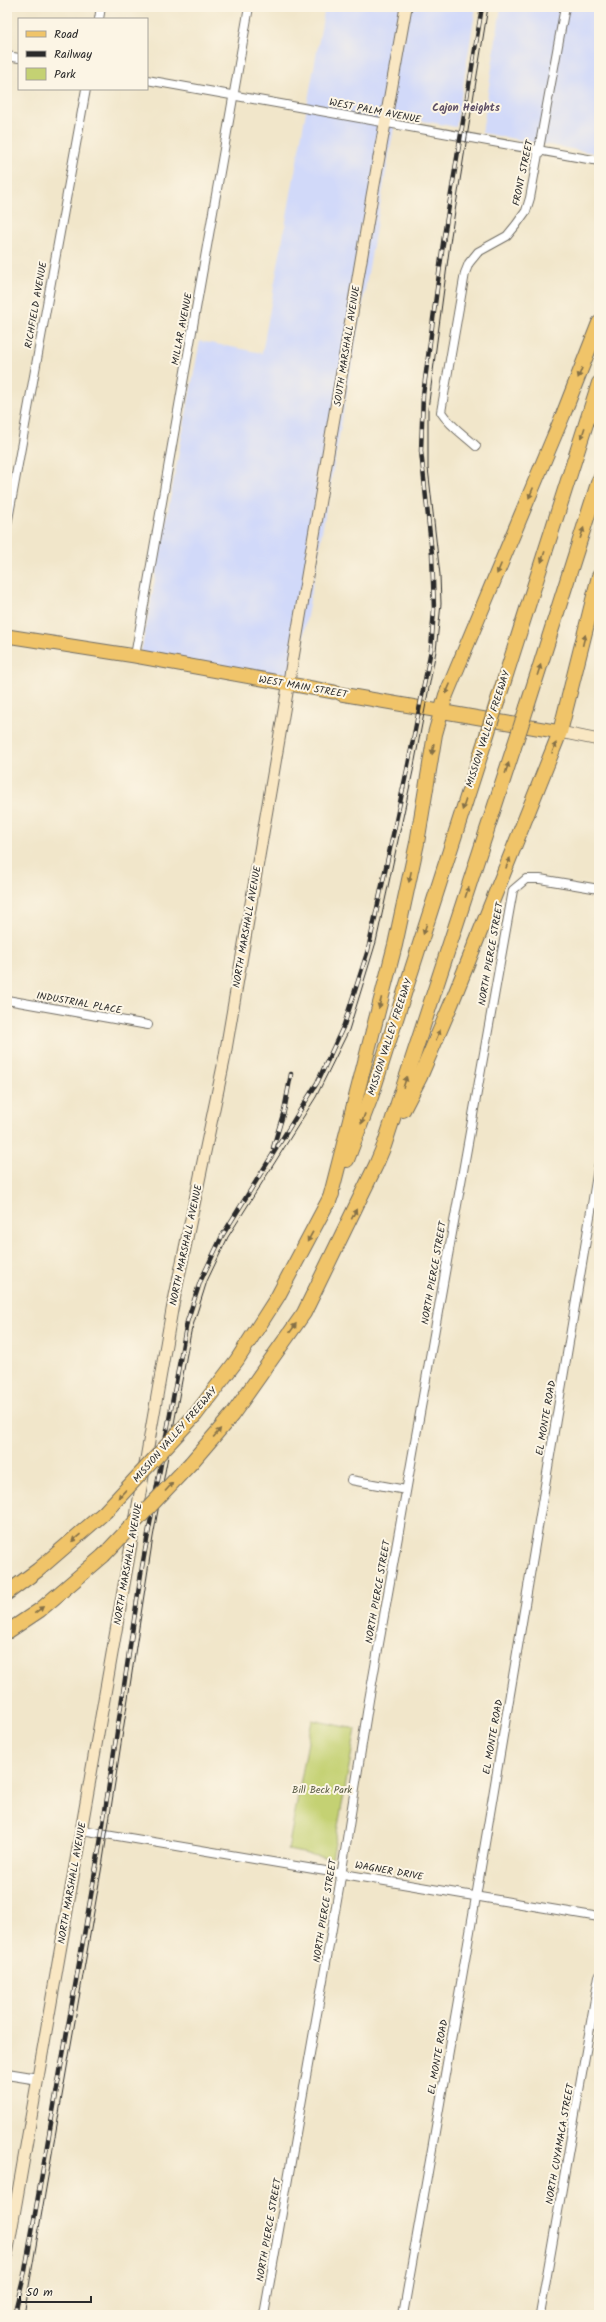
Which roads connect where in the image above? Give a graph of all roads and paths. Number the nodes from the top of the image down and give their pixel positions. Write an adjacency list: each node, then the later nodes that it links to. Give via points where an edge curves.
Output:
1 (101, 7): 5 (street)
2 (249, 7): 10 (street, MILLAR AVENUE)
3 (406, 7): 11 (main road, SOUTH MARSHALL AVENUE)
4 (565, 7): 12 (street, FRONT STREET)
5 (98, 18)
6 (7, 56): 7 (street)
7 (18, 58)
8 (148, 80): 10 (street, WEST PALM AVENUE)
9 (86, 90): 18 (street, RICHFIELD AVENUE)
10 (234, 95): 11 (street, WEST PALM AVENUE); 21 (street, MILLAR AVENUE)
11 (385, 123): 12 (street, WEST PALM AVENUE); 22 (main road, SOUTH MARSHALL AVENUE)
12 (538, 149): 13 (street, WEST PALM AVENUE); 16 (street, FRONT STREET, via 526,211 507,236 478,252 465,273 441,412 448,423 460,430)
13 (599, 161)
14 (599, 323): 23 (highway, one-way to 23, via 446,695)
15 (599, 383): 31 (highway, MISSION VALLEY FREEWAY, one-way to 31, bridge, via 371,1097)
16 (476, 446)
17 (599, 480): 29 (highway, one-way to 17, bridge)
18 (7, 525)
19 (599, 576): 24 (highway, one-way to 19)
20 (7, 636): 21 (main road, WEST MAIN STREET)
21 (135, 656): 22 (main road, WEST MAIN STREET)
22 (288, 684): 23 (main road, WEST MAIN STREET); 36 (main road, NORTH MARSHALL AVENUE, via 224,1061 172,1310)
23 (442, 711): 24 (main road, WEST MAIN STREET); 31 (highway, one-way to 31, via 435,734 417,843 396,945)
24 (560, 732): 25 (main road, WEST MAIN STREET); 29 (highway, one-way to 24, via 435,1043)
25 (599, 740)
26 (599, 889): 33 (street, NORTH PIERCE STREET, via 526,879 513,890)
27 (7, 1000): 28 (street, INDUSTRIAL PLACE)
28 (148, 1025)
29 (384, 1146): 35 (highway, one-way to 29, bridge, via 40,1610 103,1556 192,1463 232,1415 304,1313 351,1220)
30 (599, 1163): 38 (street, EL MONTE ROAD)
31 (329, 1202): 34 (highway, MISSION VALLEY FREEWAY, one-way to 34, bridge, via 278,1296 238,1360 196,1414 105,1512 38,1570)
32 (351, 1480): 33 (street)
33 (406, 1490): 37 (street, NORTH PIERCE STREET)
34 (7, 1593)
35 (7, 1632)
36 (82, 1830): 37 (street, WAGNER DRIVE); 42 (main road, NORTH MARSHALL AVENUE)
37 (341, 1873): 38 (street, WAGNER DRIVE); 44 (street, NORTH PIERCE STREET)
38 (476, 1897): 39 (street, WAGNER DRIVE); 45 (street, EL MONTE ROAD)
39 (599, 1917)
40 (599, 1976): 46 (street, NORTH CUYAMACA STREET)
41 (7, 2074): 42 (street)
42 (38, 2079): 43 (main road, NORTH MARSHALL AVENUE)
43 (7, 2255)
44 (264, 2315)
45 (403, 2315)
46 (540, 2315)

